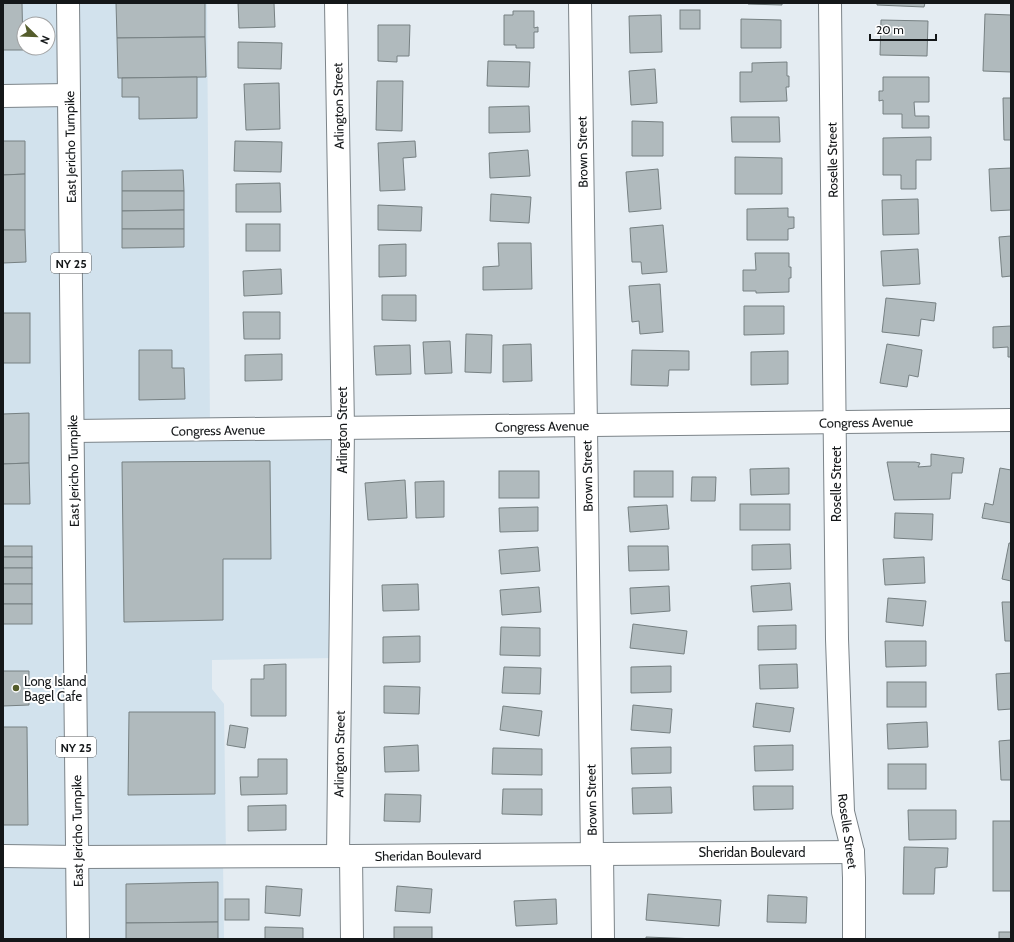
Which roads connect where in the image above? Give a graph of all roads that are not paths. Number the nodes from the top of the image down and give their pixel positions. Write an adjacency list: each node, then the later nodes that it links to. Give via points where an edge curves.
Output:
1 (68, 3): 5 (street, East Jericho Turnpike / NY 25)
2 (336, 3): 10 (street, Arlington Street)
3 (580, 3): 9 (street, Brown Street)
4 (830, 3): 8 (street, Roselle Street)
5 (69, 95): 6 (street); 11 (street, East Jericho Turnpike / NY 25)
6 (3, 96)
7 (1011, 420): 8 (street, Congress Avenue)
8 (835, 422): 9 (street, Congress Avenue); 12 (street, Roselle Street, via 837,639 843,812)
9 (586, 425): 10 (street, Congress Avenue); 13 (street, Brown Street)
10 (343, 428): 11 (street, Congress Avenue); 15 (street, Arlington Street)
11 (73, 431): 16 (street, East Jericho Turnpike / NY 25)
12 (853, 852): 13 (street, Sheridan Boulevard); 20 (street, Roselle Street)
13 (597, 854): 15 (street, Sheridan Boulevard); 19 (street, Brown Street)
14 (3, 856): 16 (street, Sheridan Boulevard)
15 (345, 856): 16 (street, Sheridan Boulevard); 18 (street, Arlington Street)
16 (77, 857): 17 (street, East Jericho Turnpike / NY 25)
17 (78, 939)
18 (352, 939)
19 (603, 939)
20 (854, 939)

